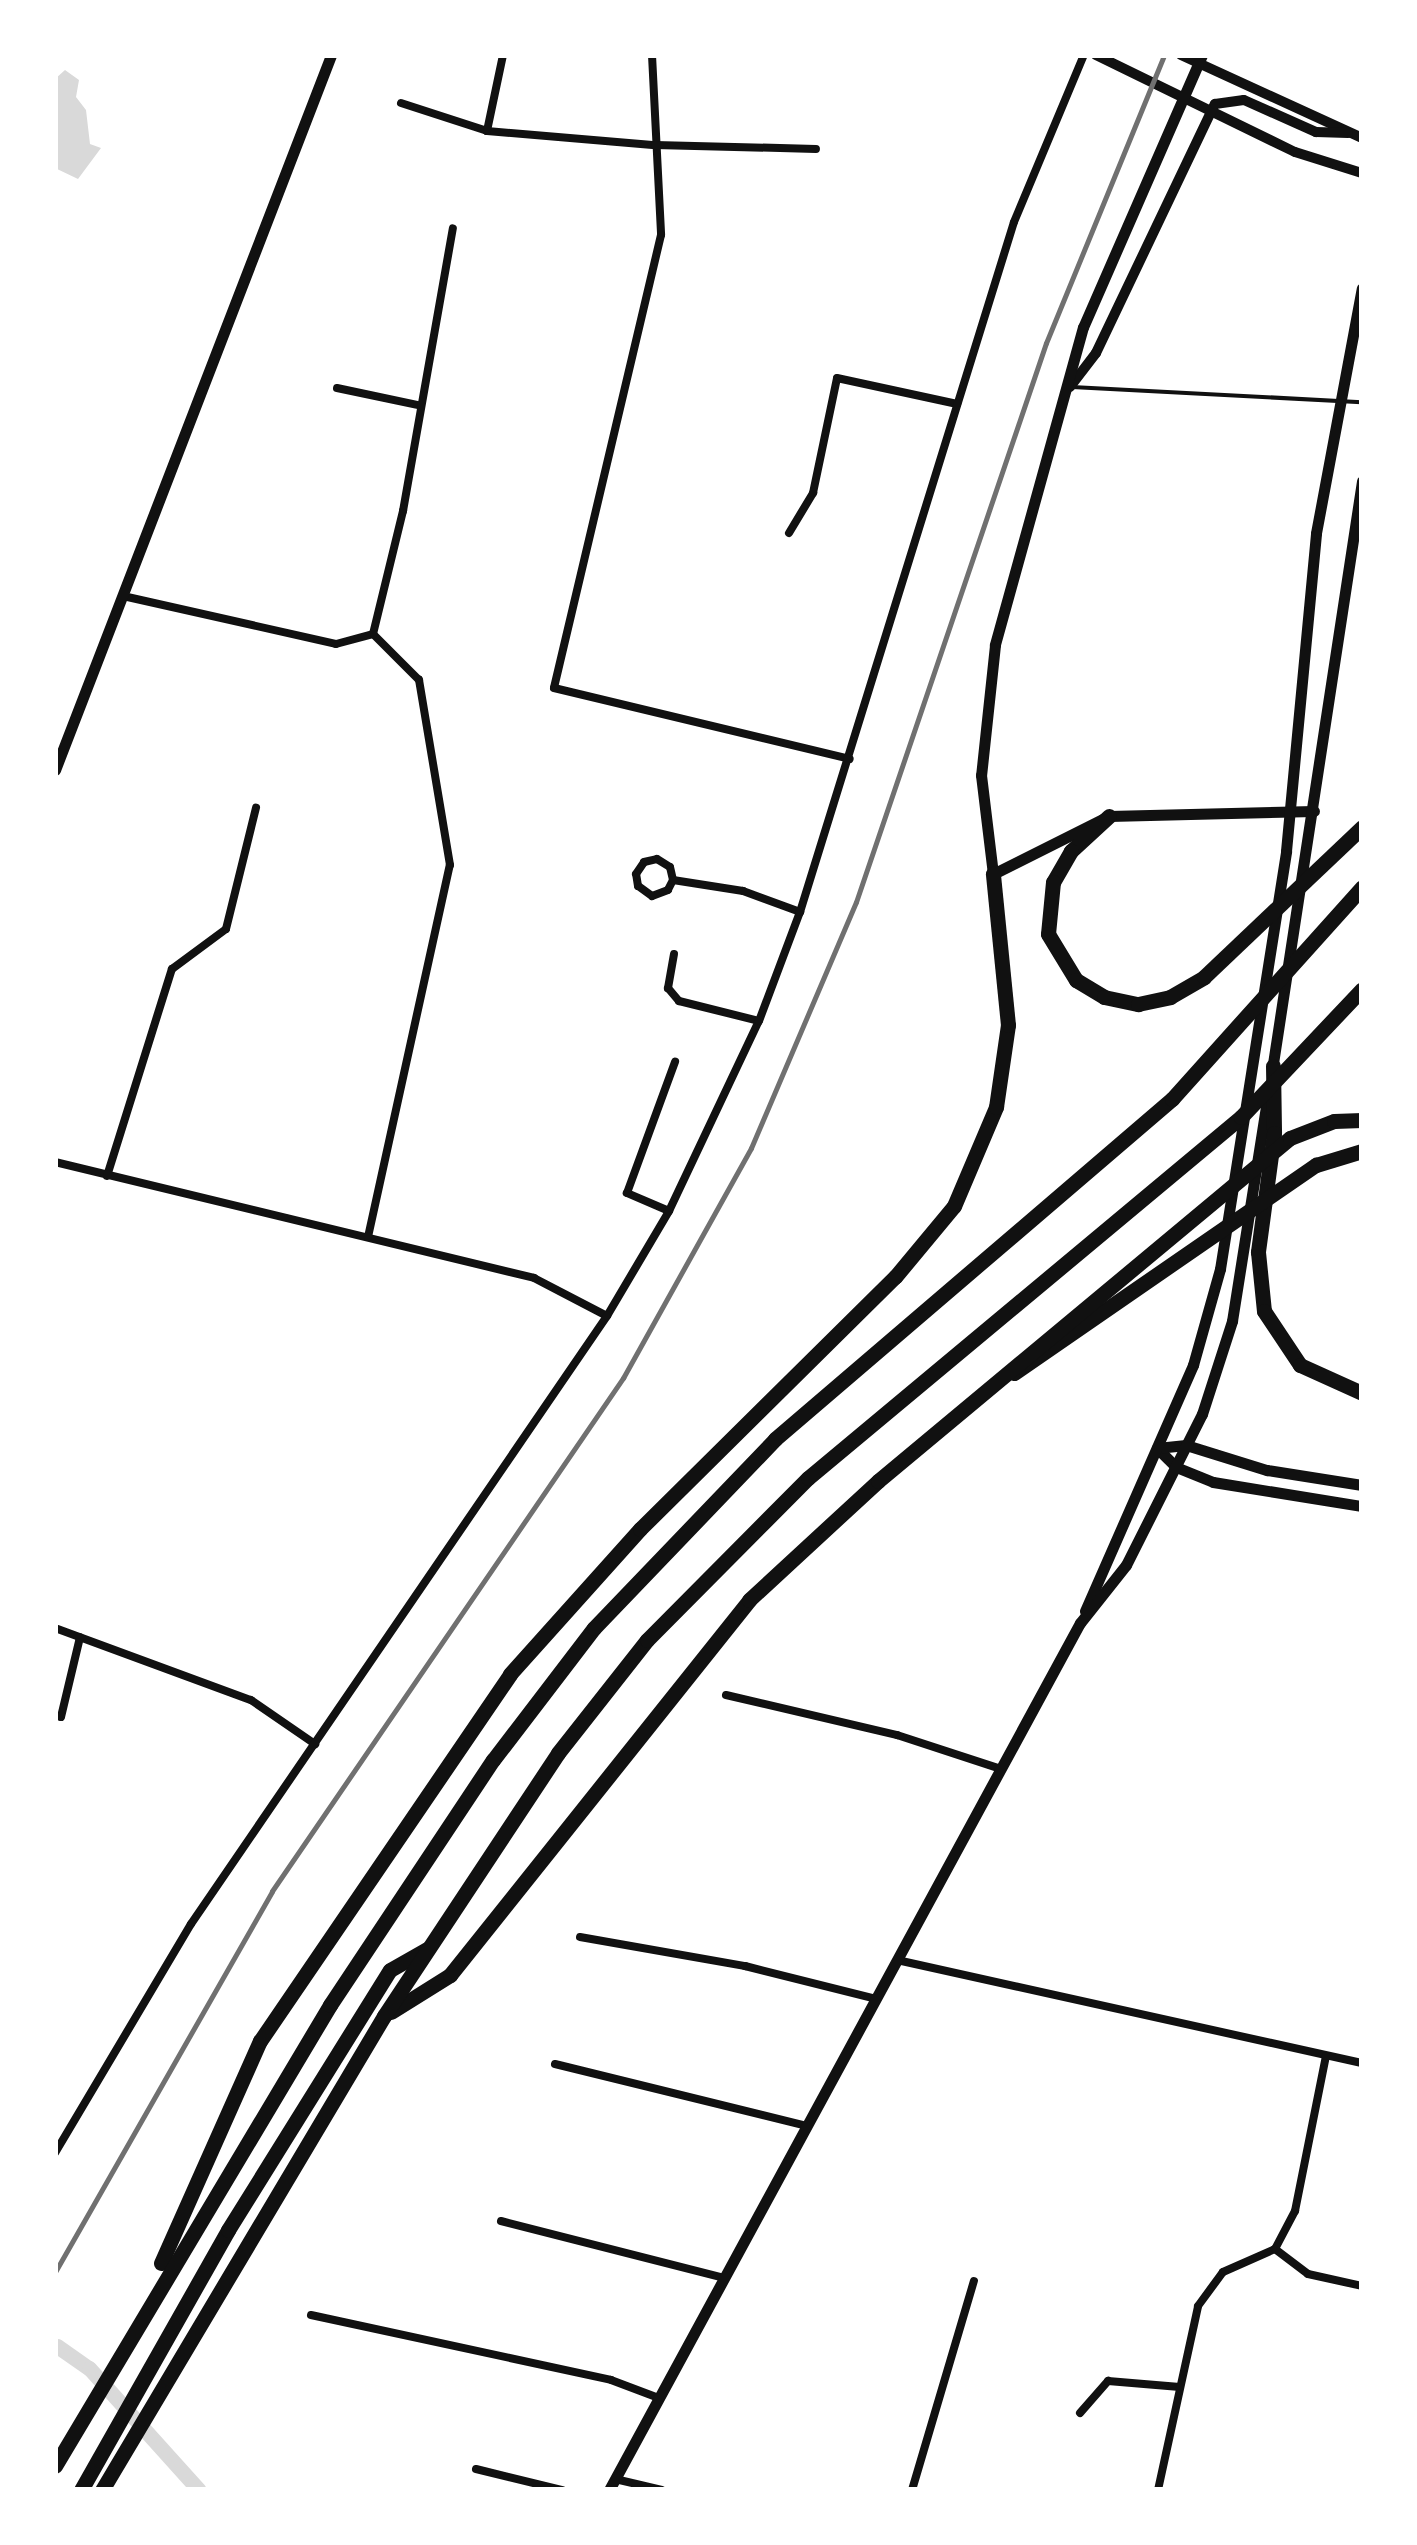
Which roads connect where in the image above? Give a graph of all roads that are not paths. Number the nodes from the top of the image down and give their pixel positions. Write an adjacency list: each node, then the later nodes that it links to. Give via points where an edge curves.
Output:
1 (332, 55): 26 (main road)
2 (504, 55): 10 (street)
3 (652, 55): 13 (street)
4 (1084, 55): 22 (street, via 1014,222)
5 (1096, 55): 9 (street)
6 (1181, 55): 11 (street)
7 (1202, 55): 18 (main road, via 1083,327)
8 (400, 103): 10 (street)
9 (1210, 113): 11 (street, via 1224,98 1244,100 1316,132); 15 (street); 18 (street, via 1096,353)
10 (486, 131): 13 (street)
11 (1348, 134): 12 (street)
12 (1362, 138)
13 (656, 146): 14 (street); 28 (street, via 661,235 554,688)
14 (816, 150)
15 (1362, 174)
16 (453, 228): 23 (street)
17 (1362, 288): 20 (main road)
18 (1070, 387): 20 (lane); 35 (main road, via 1042,464 983,712 981,775)
19 (338, 388): 23 (street)
20 (1340, 400): 21 (lane); 31 (main road, via 1314,550)
21 (1362, 402)
22 (957, 404): 25 (street, via 837,378 814,493); 28 (street)
23 (418, 405): 27 (street, via 403,510)
24 (1362, 481): 32 (main road)
25 (789, 533)
26 (122, 596): 27 (street, via 336,644); 29 (main road)
27 (373, 634): 49 (street, via 418,680 450,843)
28 (850, 759): 38 (street)
29 (55, 770)
30 (256, 808): 47 (street, via 226,929 172,969)
31 (1290, 811): 32 (main road); 33 (main road); 54 (main road, via 1215,1289 1199,1349)
32 (1314, 811): 43 (main road)
33 (1109, 816): 34 (highway, via 1071,851 1053,882 1048,934 1076,980 1104,997 1138,1004 1170,997 1204,977); 35 (main road)
34 (1362, 827)
35 (993, 874): 81 (highway, via 1008,1025 996,1107 954,1206 895,1277 627,1543 510,1674 260,2041)
36 (673, 880): 36 (street, via 652,896 638,886 636,874 644,862 657,859 670,867); 38 (street, via 743,891)
37 (1362, 887): 81 (highway, via 1172,1100 775,1439 616,1602 513,1731 402,1894)
38 (800, 912): 41 (street)
39 (674, 954): 41 (street, via 668,988 679,1001)
40 (1362, 989): 66 (highway, via 1218,1138 857,1435 714,1567 578,1726)
41 (758, 1021): 48 (street)
42 (675, 1062): 48 (street, via 627,1192)
43 (1273, 1066): 52 (highway, via 1274,1133 1258,1252 1264,1311 1286,1349 1315,1375); 53 (main road, via 1225,1352)
44 (1362, 1120): 51 (highway, via 1334,1121 1290,1138)
45 (1362, 1151): 51 (highway, via 1316,1164 1037,1360)
46 (55, 1162): 47 (street)
47 (108, 1176): 49 (street)
48 (669, 1212): 50 (street)
49 (368, 1237): 50 (street, via 534,1278)
50 (607, 1316): 63 (street)
51 (984, 1390): 69 (highway, via 749,1600 450,1975)
52 (1362, 1393)
53 (1186, 1445): 54 (main road); 55 (main road); 56 (main road, via 1267,1470)
54 (1157, 1448): 55 (main road); 58 (main road, via 1104,1555)
55 (1176, 1467): 57 (main road, via 1214,1482); 58 (main road, via 1126,1565)
56 (1362, 1485)
57 (1362, 1506)
58 (1080, 1623): 64 (main road)
59 (55, 1628): 60 (street)
60 (80, 1637): 62 (street); 63 (street, via 252,1700)
61 (726, 1695): 64 (street, via 898,1735)
62 (55, 1716)
63 (315, 1744): 74 (street, via 191,1924)
64 (1001, 1769): 67 (main road)
65 (580, 1937): 68 (street, via 746,1966)
66 (430, 1946): 69 (highway); 88 (highway, via 390,1970)
67 (897, 1960): 68 (main road); 70 (street)
68 (876, 1999): 73 (main road)
69 (384, 2016): 89 (highway)
70 (1326, 2056): 72 (street); 76 (street, via 1295,2211)
71 (555, 2064): 73 (street)
72 (1362, 2064)
73 (807, 2126): 77 (main road)
74 (55, 2153)
75 (501, 2221): 77 (street)
76 (1275, 2249): 79 (street, via 1308,2274); 82 (street, via 1223,2272 1198,2306)
77 (724, 2278): 83 (main road)
78 (974, 2281): 92 (street)
79 (1362, 2286)
80 (311, 2315): 83 (street, via 612,2380)
81 (131, 2332): 85 (highway)
82 (1180, 2387): 84 (street, via 1108,2381); 93 (street)
83 (659, 2398): 87 (main road)
84 (1080, 2412)
85 (55, 2466)
86 (476, 2469): 90 (street)
87 (612, 2484): 91 (street)
88 (80, 2490)
89 (102, 2490)
90 (562, 2490)
91 (662, 2490)
92 (912, 2490)
93 (1158, 2490)

